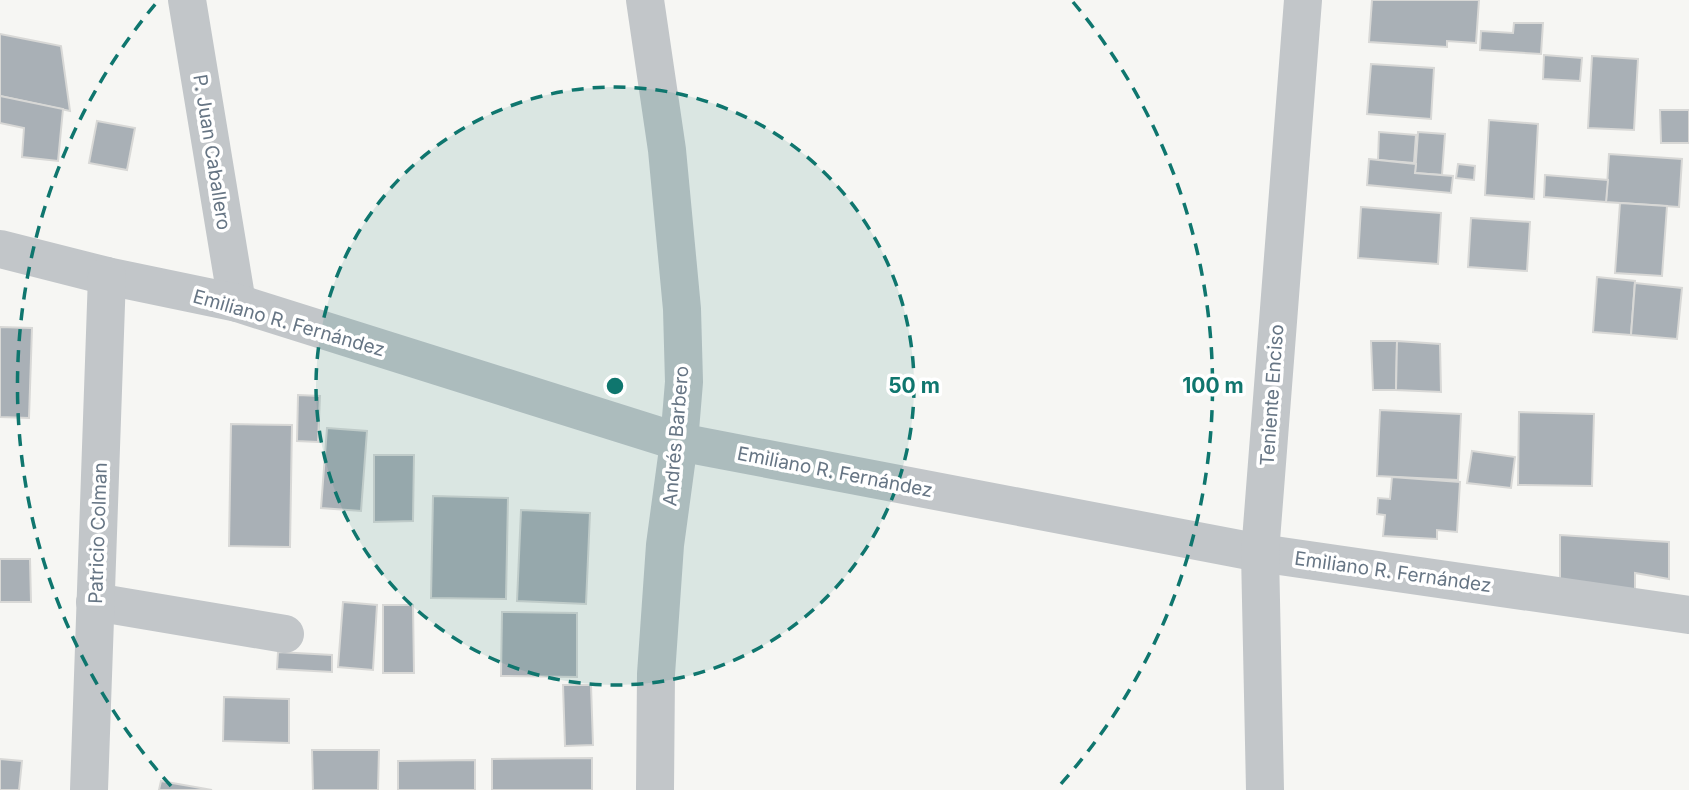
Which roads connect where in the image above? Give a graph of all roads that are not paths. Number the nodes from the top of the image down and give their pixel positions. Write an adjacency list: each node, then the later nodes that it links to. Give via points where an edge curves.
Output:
1 (187, 0): 6 (street, P. Juan Caballero)
2 (645, 0): 7 (street, Andrés Barbero, via 667,150 682,309 684,382)
3 (1303, 0): 8 (street, Teniente Enciso)
4 (0, 250): 5 (street, Emiliano R. Fernández)
5 (107, 276): 6 (street, Emiliano R. Fernández); 9 (street, Patricio Colman)
6 (237, 303): 7 (street, Emiliano R. Fernández)
7 (679, 442): 8 (street, Emiliano R. Fernández); 13 (street, Andrés Barbero, via 665,545 656,674)
8 (1260, 553): 10 (street, Emiliano R. Fernández); 14 (street, Teniente Enciso)
9 (95, 602): 11 (street); 12 (street, Patricio Colman)
10 (1689, 615)
11 (285, 634)
12 (89, 790)
13 (655, 790)
14 (1265, 790)

